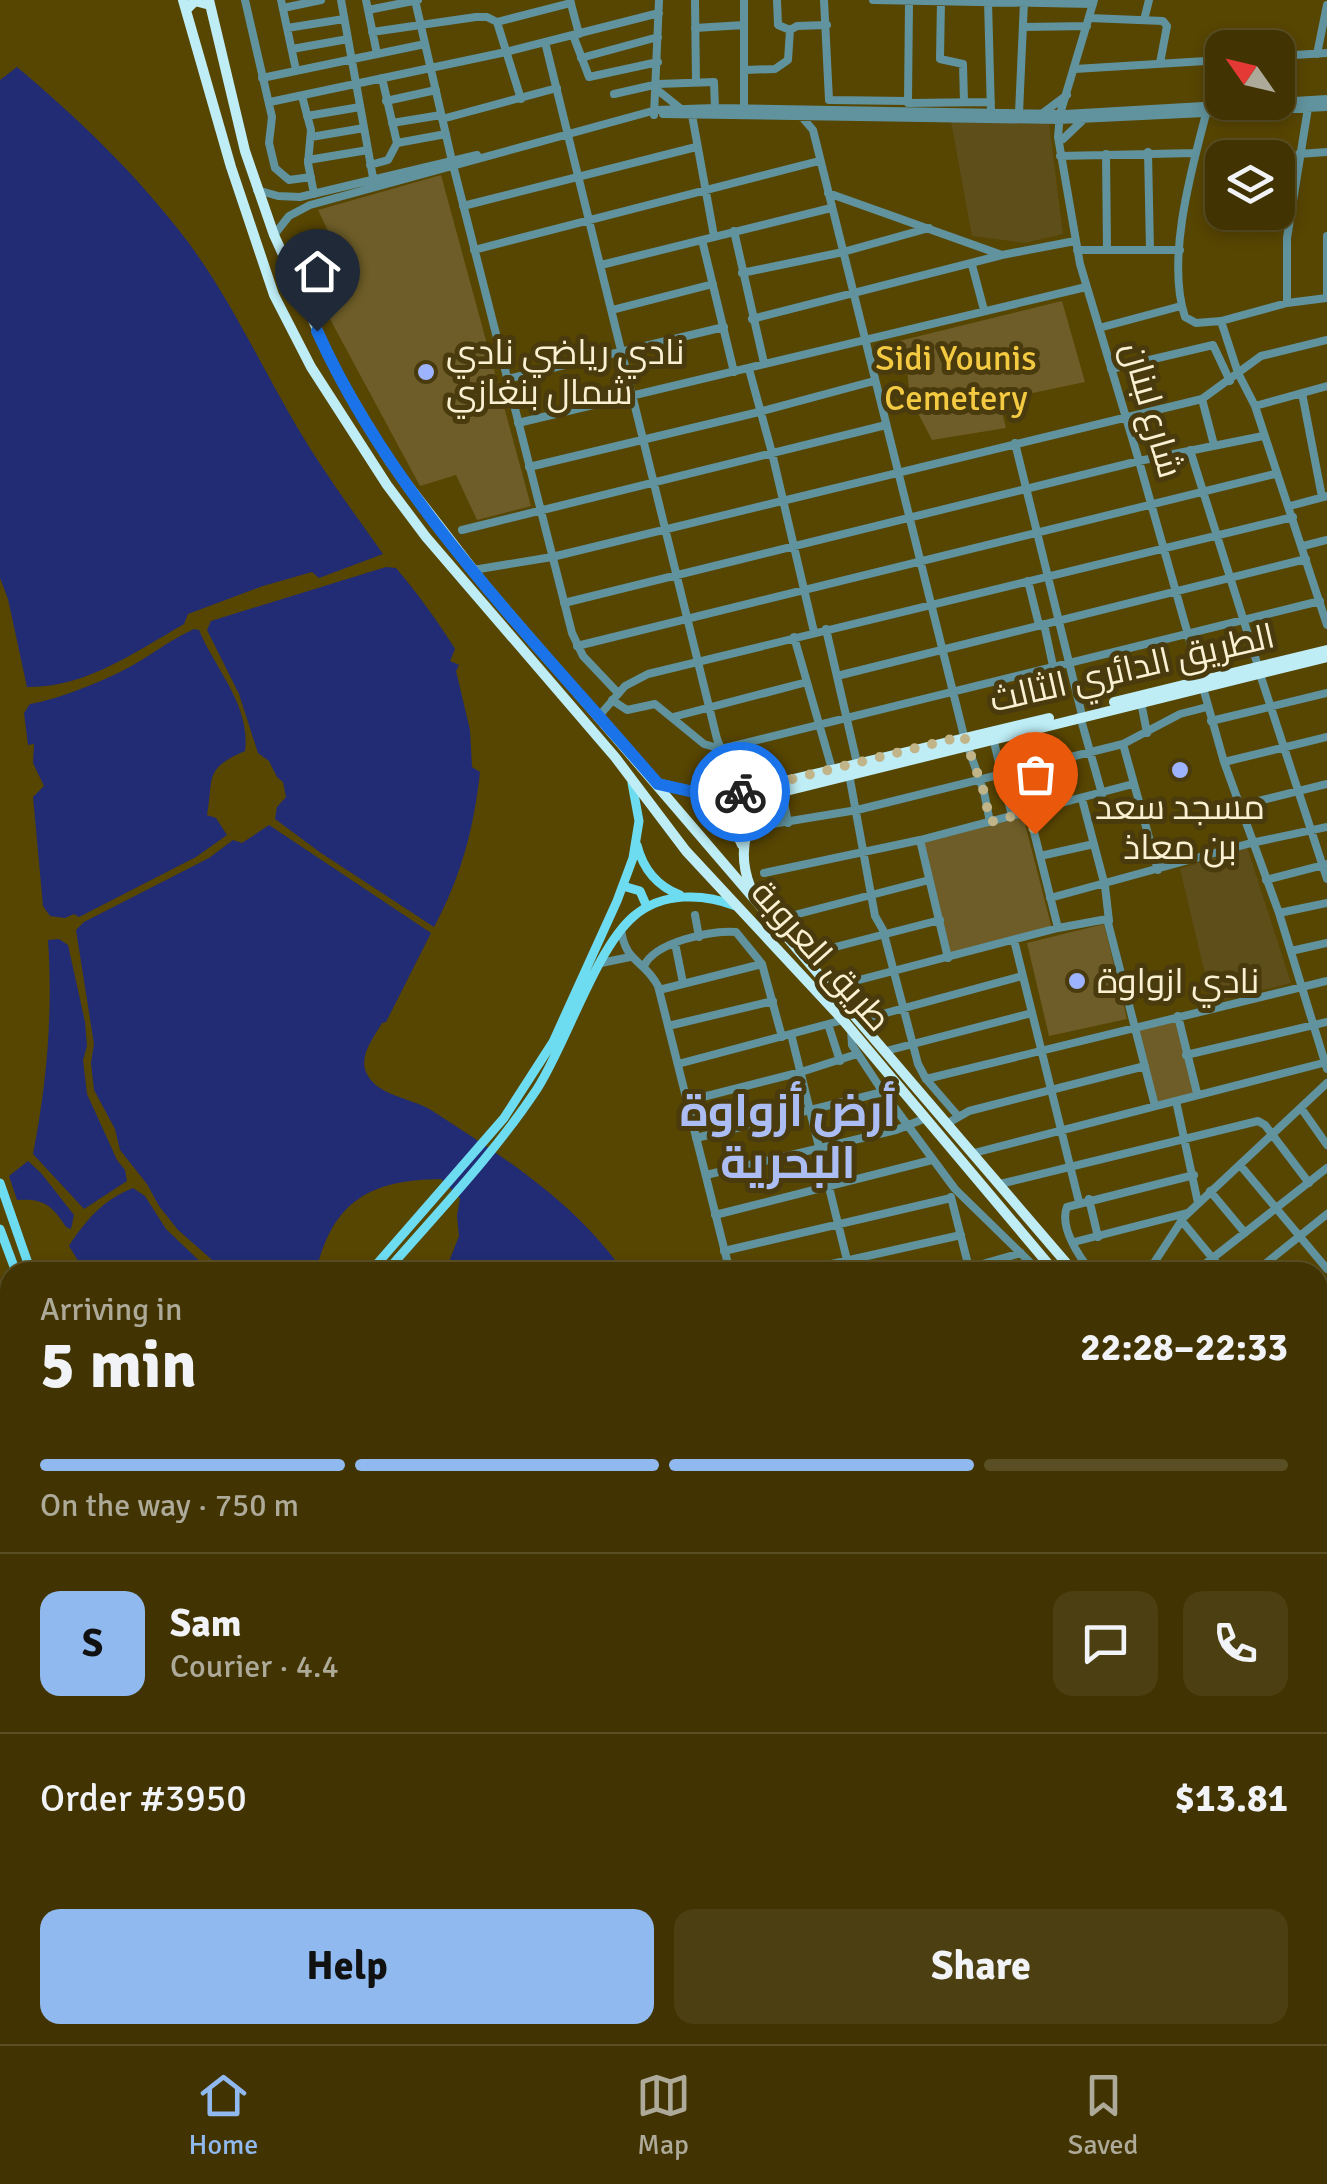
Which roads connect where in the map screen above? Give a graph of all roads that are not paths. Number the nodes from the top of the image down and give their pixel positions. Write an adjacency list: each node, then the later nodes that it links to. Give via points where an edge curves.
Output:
1 (245, 0): 59 (street)
2 (321, 0): 22 (street)
3 (340, 0): 27 (street)
4 (416, 0): 24 (street); 31 (street)
5 (659, 0): 26 (street)
6 (695, 0): 36 (street)
7 (744, 0): 32 (street)
8 (777, 0): 37 (street, via 778,25)
9 (824, 0): 33 (street)
10 (873, 0): 11 (street)
11 (890, 0): 19 (street)
12 (940, 0): 13 (street); 19 (street); 74 (street, via 940,59 963,64)
13 (958, 0): 15 (street)
14 (1149, 0): 28 (street)
15 (988, 1): 20 (street); 75 (street)
16 (1037, 1): 20 (street); 21 (street)
17 (209, 2): 23 (highway); 123 (highway, طريق العروبة)
18 (570, 2): 29 (street); 39 (street)
19 (909, 2): 76 (street)
20 (1024, 2): 34 (street)
21 (1093, 2): 30 (street, شارع لبنان)
22 (282, 4): 35 (street)
23 (185, 5): 162 (highway, طريق العروبة, via 244,210)
24 (367, 5): 38 (street)
25 (1327, 5): 48 (street)
26 (659, 13): 39 (street); 40 (street)
27 (344, 19): 35 (street); 41 (street)
28 (1144, 20): 30 (street); 54 (street, via 1167,26)
29 (497, 22): 31 (street, via 482,16); 45 (street)
30 (1088, 22): 34 (street); 56 (street, شارع لبنان)
31 (420, 23): 38 (street); 43 (street)
32 (744, 25): 36 (street); 58 (street)
33 (826, 25): 37 (street); 76 (street, via 828,99)
34 (1023, 26): 88 (street)
35 (287, 28): 44 (street)
36 (695, 28): 61 (street)
37 (790, 30): 58 (street, via 785,64)
38 (372, 32): 47 (street)
39 (576, 34): 42 (street); 50 (street)
40 (658, 37): 50 (street); 53 (street)
41 (348, 39): 44 (street); 51 (street)
42 (545, 42): 45 (street); 63 (street)
43 (425, 44): 47 (street); 55 (street)
44 (292, 50): 57 (street)
45 (506, 52): 55 (street); 69 (street)
46 (1327, 52): 48 (street)
47 (377, 54): 51 (street)
48 (1316, 54): 49 (street)
49 (1295, 55)
50 (581, 58): 53 (street, via 592,78)
51 (351, 59): 57 (street); 62 (street)
52 (1205, 61): 54 (street)
53 (658, 62): 64 (street)
54 (1160, 63): 56 (street)
55 (431, 68): 60 (street); 65 (street)
56 (1074, 69): 67 (street, شارع لبنان)
57 (296, 70): 59 (street)
58 (744, 70): 80 (street)
59 (262, 78): 73 (street)
60 (382, 78): 62 (street); 71 (street)
61 (696, 82): 64 (street); 79 (street, via 716,83)
62 (356, 84): 68 (street); 77 (street)
63 (557, 88): 69 (street); 102 (street)
64 (658, 89): 66 (street); 85 (street); 86 (street); 91 (street)
65 (436, 90): 71 (street); 95 (street)
66 (614, 94)
67 (1068, 95): 89 (street); 92 (street, شارع لبنان)
68 (302, 96): 73 (street); 93 (street)
69 (521, 99): 95 (street)
70 (1327, 99): 72 (street)
71 (386, 101): 98 (street)
72 (1295, 101)
73 (270, 102): 120 (street, via 275,168 289,180)
74 (964, 102): 75 (street); 76 (street)
75 (991, 102): 87 (street)
76 (908, 106): 80 (street); 87 (street)
77 (360, 107): 93 (street); 99 (street)
78 (1327, 107): 82 (street)
79 (715, 108): 80 (street); 86 (street)
80 (744, 108)
81 (1295, 108): 82 (street)
82 (1308, 108): 112 (street)
83 (1205, 110): 92 (street)
84 (1205, 110): 97 (street)
85 (660, 112): 86 (street); 91 (street)
86 (688, 112): 94 (street); 106 (street)
87 (992, 113): 88 (street)
88 (1019, 113): 89 (street)
89 (1043, 114): 92 (street)
90 (1205, 114): 110 (street)
91 (636, 115): 102 (street)
92 (1063, 115): 96 (street); 97 (street); 104 (street, شارع لبنان); 113 (street, شارع لبنان)
93 (307, 116): 103 (street)
94 (801, 116): 96 (street); 100 (street)
95 (442, 117): 98 (street); 101 (street)
96 (821, 117): 100 (street)
97 (1084, 119): 104 (street)
98 (392, 123): 105 (street)
99 (364, 128): 103 (street); 107 (street)
100 (813, 130): 115 (street)
101 (446, 134): 105 (street); 116 (street)
102 (568, 134): 116 (street); 119 (street)
103 (311, 137): 114 (street)
104 (1063, 139): 113 (street, شارع لبنان)
105 (397, 143): 117 (street, via 390,158)
106 (696, 147): 119 (street); 124 (street)
107 (368, 150): 114 (street); 117 (street)
108 (1148, 152): 110 (street); 111 (street); 137 (street)
109 (1327, 152): 112 (street)
110 (1195, 153): 140 (street)
111 (1106, 154): 113 (street); 139 (street)
112 (1300, 154): 150 (street, via 1287,238)
113 (1060, 155): 136 (street, شارع لبنان)
114 (308, 160): 120 (street)
115 (819, 161): 124 (street); 125 (street)
116 (452, 163): 118 (street); 121 (street); 122 (street)
117 (370, 165): 122 (street)
118 (436, 171): 121 (street); 122 (street)
119 (580, 177): 127 (street); 129 (street)
120 (311, 178): 126 (street)
121 (457, 180): 127 (street)
122 (374, 183): 126 (street); 132 (street, via 304,207)
123 (257, 190): 126 (street); 132 (highway, طريق العروبة)
124 (704, 190): 129 (street); 133 (street)
125 (828, 193): 128 (street); 130 (street)
126 (314, 194)
127 (463, 206): 138 (street)
128 (831, 208): 131 (street); 141 (street)
129 (590, 220): 138 (street); 144 (street)
130 (929, 228): 141 (street); 142 (street)
131 (734, 231): 133 (street); 146 (street)
132 (274, 235): 159 (highway, طريق العروبة)
133 (714, 236): 135 (street)
134 (1327, 236): 143 (street)
135 (702, 240): 144 (street); 147 (street)
136 (1076, 245): 139 (street); 142 (street); 148 (street, شارع لبنان)
137 (1150, 249): 139 (street); 140 (street)
138 (474, 250): 170 (street)
139 (1108, 250)
140 (1180, 250): 151 (street)
141 (843, 252): 146 (street); 149 (street)
142 (1002, 256): 145 (street)
143 (1326, 258): 150 (street, via 1327,298)
144 (600, 264): 152 (street)
145 (972, 265): 149 (street); 153 (street)
146 (742, 273): 154 (street)
147 (713, 284): 152 (street); 157 (street)
148 (1086, 287): 153 (street); 158 (street, شارع لبنان)
149 (852, 292): 154 (street); 160 (street)
150 (1287, 304): 155 (street)
151 (1181, 306): 156 (street, via 1189,322); 158 (street)
152 (612, 310): 164 (street)
153 (984, 310): 160 (street)
154 (752, 319): 165 (street)
155 (1221, 321): 156 (street); 169 (street)
156 (1206, 322): 163 (street)
157 (724, 327): 164 (street); 168 (street)
158 (1099, 328): 167 (street, شارع لبنان)
159 (317, 331): 162 (highway); 214 (highway, طريق العروبة, via 383,452)
160 (864, 338): 165 (street); 171 (street)
161 (1327, 340): 169 (street, via 1275,351)
162 (296, 342): 270 (highway, طريق العروبة, via 400,503)
163 (1213, 346): 167 (street); 172 (street)
164 (622, 352): 170 (street); 175 (street)
165 (764, 363): 166 (street)
166 (748, 369): 168 (street); 178 (street)
167 (1112, 369): 179 (street, شارع لبنان)
168 (734, 372): 175 (street)
169 (1238, 372): 172 (street); 177 (street)
170 (507, 379): 180 (street)
171 (874, 381): 178 (street); 181 (street)
172 (1230, 382): 176 (street)
173 (1327, 386): 174 (street)
174 (1302, 393): 177 (street); 195 (street)
175 (632, 397): 180 (street); 183 (street)
176 (1202, 399): 179 (street); 185 (street)
177 (1255, 406): 182 (street)
178 (760, 412): 183 (street); 187 (street)
179 (1125, 416): 184 (street); 188 (street, شارع لبنان)
180 (518, 423): 189 (street)
181 (886, 426): 187 (street); 190 (street)
182 (1262, 436): 185 (street); 191 (street)
183 (643, 440): 189 (street); 192 (street)
184 (1015, 443): 190 (street); 193 (street)
185 (1214, 445): 186 (street)
186 (1190, 450): 188 (street); 194 (street)
187 (772, 454): 192 (street); 196 (street)
188 (1139, 460): 193 (street); 197 (street, شارع لبنان)
189 (529, 466): 199 (street)
190 (897, 472): 196 (street); 201 (street)
191 (1275, 474): 194 (street); 198 (street)
192 (654, 482): 199 (street); 203 (street)
193 (1027, 489): 201 (street); 204 (street)
194 (1201, 491): 197 (street); 205 (street)
195 (1324, 496): 198 (street)
196 (783, 501): 203 (street); 207 (street)
197 (1150, 502): 204 (street); 209 (street, شارع لبنان)
198 (1290, 506): 200 (street)
199 (540, 510): 202 (street); 210 (street)
200 (1293, 517): 205 (street); 208 (street)
201 (910, 518): 207 (street); 212 (street)
202 (462, 530)
203 (666, 530): 210 (street); 215 (street)
204 (1038, 532): 212 (street); 216 (street)
205 (1215, 536): 209 (street); 217 (street)
206 (1327, 540): 208 (street)
207 (794, 546): 215 (street); 220 (street)
208 (1302, 546): 211 (street)
209 (1164, 548): 216 (street); 221 (street, شارع لبنان)
210 (552, 557): 213 (street); 223 (street)
211 (1306, 559): 217 (street); 222 (street)
212 (920, 560): 220 (street); 224 (street)
213 (496, 568): 214 (street); 219 (street)
214 (474, 570): 219 (highway, طريق العروبة)
215 (677, 575): 223 (street); 225 (street)
216 (1048, 576): 218 (street); 227 (street)
217 (1230, 579): 221 (street); 226 (street)
218 (1028, 581): 224 (street); 228 (street)
219 (485, 584): 253 (highway, طريق العروبة)
220 (804, 590): 225 (street); 231 (street)
221 (1174, 593): 227 (street); 232 (street, شارع لبنان)
222 (1320, 601): 226 (street); 229 (street)
223 (564, 603): 234 (street)
224 (931, 605): 230 (street); 235 (street)
225 (688, 618): 234 (street); 238 (street)
226 (1243, 620): 232 (street); 241 (street)
227 (1060, 621): 228 (street); 239 (street)
228 (1042, 625): 235 (street); 240 (street)
229 (1326, 627)
230 (826, 629): 231 (street); 242 (street)
231 (814, 632): 233 (street)
232 (1188, 635): 239 (street); 244 (street, شارع لبنان)
233 (794, 637): 238 (street); 243 (street)
234 (576, 646): 247 (street)
235 (942, 648): 242 (street); 245 (street)
236 (1327, 650): 241 (highway, الطريق الدائري الثالث)
237 (1327, 657): 241 (highway, الطريق الدائري الثالث)
238 (698, 662): 247 (street, via 638,678); 249 (street)
239 (1068, 663): 240 (street); 252 (street)
240 (1054, 666): 245 (street)
241 (1259, 670): 244 (highway, الطريق الدائري الثالث); 251 (street)
242 (837, 676): 255 (street)
243 (807, 682): 249 (street); 257 (street)
244 (1202, 684): 248 (highway, الطريق الدائري الثالث); 250 (street, شارع لبنان); 252 (highway, الطريق الدائري الثالث)
245 (953, 692): 255 (street); 261 (street)
246 (1327, 692): 251 (street)
247 (615, 697): 253 (street); 254 (street, via 627,710 650,703)
248 (1141, 702): 252 (highway, الطريق الدائري الثالث); 258 (street)
249 (710, 707): 254 (street); 264 (street)
250 (1207, 707): 256 (street, شارع لبنان); 258 (street)
251 (1271, 708): 256 (street); 263 (street)
252 (1080, 714): 260 (highway, الطريق الدائري الثالث); 261 (highway, الطريق الدائري الثالث); 265 (street)
253 (600, 716): 272 (highway, طريق العروبة)
254 (673, 717): 264 (street, via 704,744)
255 (846, 717): 257 (street); 267 (street)
256 (1211, 721): 266 (street, شارع لبنان)
257 (819, 726): 264 (street); 268 (street)
258 (1147, 733): 262 (street)
259 (1327, 737): 263 (street)
260 (993, 738): 261 (highway, الطريق الدائري الثالث); 269 (street)
261 (965, 740): 267 (highway, الطريق الدائري الثالث); 271 (street)
262 (1123, 744): 265 (street); 273 (street)
263 (1286, 748): 266 (street); 276 (street)
264 (721, 749): 275 (street)
265 (1091, 752): 269 (street); 279 (street)
266 (1224, 762): 281 (street, شارع لبنان)
267 (853, 768): 268 (highway, الطريق الدائري الثالث); 278 (highway, الطريق الدائري الثالث); 282 (street)
268 (832, 769): 275 (highway, الطريق الدائري الثالث)
269 (1001, 774): 271 (street); 285 (street)
270 (631, 779): 291 (highway, طريق العروبة); 293 (main road)
271 (978, 780): 282 (street); 286 (street)
272 (658, 784): 277 (highway, الطريق الدائري الثالث); 288 (highway, طريق العروبة)
273 (1133, 784): 279 (street); 300 (street)
274 (1327, 784): 276 (street)
275 (745, 791): 277 (highway, الطريق الدائري الثالث); 284 (highway, via 742,804)
276 (1299, 791): 281 (street); 290 (street)
277 (694, 792): 296 (highway, via 729,818)
278 (782, 792): 284 (highway, الطريق الدائري الثالث); 287 (street)
279 (1102, 794): 280 (street)
280 (1082, 799): 283 (street); 295 (street)
281 (1238, 806): 294 (street, شارع لبنان)
282 (857, 810): 287 (street); 297 (street)
283 (1029, 812): 285 (street); 298 (street)
284 (754, 816): 287 (street, via 766,825); 296 (highway)
285 (1012, 816): 286 (street)
286 (990, 822): 292 (street)
287 (788, 823)
288 (693, 824): 291 (highway); 310 (highway, طريق العروبة)
289 (1327, 827): 290 (street)
290 (1312, 831): 294 (street); 299 (street)
291 (677, 840): 313 (highway, طريق العروبة)
292 (920, 840): 297 (street); 303 (street)
293 (637, 842): 305 (main road); 308 (main road, via 650,874)
294 (1251, 843): 300 (street); 304 (street, شارع لبنان)
295 (1094, 844): 298 (street); 306 (street)
296 (743, 851): 310 (highway)
297 (866, 852): 301 (street); 307 (street)
298 (1040, 856): 309 (street)
299 (1325, 865): 302 (street); 304 (street)
300 (1158, 870): 306 (street)
301 (764, 872)
302 (1327, 879)
303 (929, 880): 307 (street); 316 (street)
304 (1266, 880): 314 (street, شارع لبنان)
305 (623, 886): 312 (main road, via 640,891); 376 (main road, via 553,1042)
306 (1105, 886): 309 (street); 317 (street)
307 (872, 894): 320 (street); 322 (street, via 798,914)
308 (685, 897): 312 (main road); 313 (main road)
309 (1050, 898): 318 (street)
310 (757, 900): 322 (highway, طريق العروبة)
311 (1327, 903): 314 (street)
312 (648, 906): 319 (main road)
313 (747, 912): 345 (highway, طريق العروبة)
314 (1279, 913): 326 (street, شارع لبنان)
315 (695, 915): 321 (street)
316 (940, 920): 320 (street); 329 (street)
317 (1108, 920): 318 (street); 347 (street)
318 (1058, 928): 323 (street)
319 (621, 930): 328 (street); 330 (main road)
320 (884, 934): 327 (street); 333 (street)
321 (699, 937): 324 (street); 331 (street, via 736,932)
322 (789, 937): 327 (highway, طريق العروبة)
323 (1014, 940): 329 (street); 334 (street)
324 (675, 942): 332 (street); 336 (street)
325 (1327, 943): 326 (street)
326 (1291, 951): 337 (street, شارع لبنان)
327 (804, 956): 338 (highway, طريق العروبة)
328 (630, 958): 330 (street); 332 (street)
329 (948, 958): 333 (street)
330 (602, 962): 376 (main road, via 554,1060 528,1102)
331 (762, 964): 336 (street); 340 (street)
332 (644, 966): 339 (street)
333 (894, 971): 338 (street); 341 (street)
334 (1022, 976): 341 (street); 342 (street)
335 (1327, 981): 337 (street)
336 (683, 983): 339 (street)
337 (1302, 986): 343 (street); 349 (street, شارع لبنان)
338 (832, 987): 345 (highway, طريق العروبة)
339 (659, 990): 348 (street)
340 (773, 1001): 348 (street); 350 (street)
341 (904, 1008): 345 (street); 351 (street)
342 (1032, 1013): 351 (street); 353 (street)
343 (1178, 1016): 347 (street); 355 (street)
344 (1327, 1022): 349 (street)
345 (851, 1023): 346 (street); 352 (highway, طريق العروبة); 354 (street); 372 (highway, طريق العروبة)
346 (828, 1024): 350 (street); 356 (street)
347 (1137, 1025): 353 (street); 358 (street)
348 (668, 1026): 357 (street)
349 (1313, 1026): 355 (street); 359 (street, شارع لبنان)
350 (787, 1035): 357 (street); 360 (street)
351 (913, 1044): 352 (street); 361 (street)
352 (886, 1051): 373 (highway, طريق العروبة)
353 (1041, 1051): 361 (street); 363 (street)
354 (857, 1054): 356 (street); 364 (street)
355 (1186, 1055): 365 (street)
356 (840, 1062): 360 (street)
357 (678, 1064): 367 (street)
358 (1146, 1066): 363 (street); 368 (street)
359 (1325, 1066): 365 (street)
360 (801, 1072): 367 (street); 369 (street)
361 (926, 1080): 371 (street)
362 (1327, 1084): 370 (street)
363 (1050, 1091): 371 (street); 375 (street)
364 (883, 1092): 369 (street); 374 (street)
365 (1197, 1093): 366 (street)
366 (1176, 1100): 368 (street); 379 (street)
367 (687, 1101): 378 (street)
368 (1156, 1106): 375 (street)
369 (810, 1108): 378 (street); 381 (street)
370 (1301, 1108): 377 (street); 380 (street)
371 (958, 1116): 373 (street)
372 (926, 1118): 374 (street); 422 (highway, طريق العروبة)
373 (948, 1123): 382 (highway, طريق العروبة)
374 (907, 1127): 381 (street); 383 (street)
375 (1060, 1130): 382 (street); 385 (street)
376 (496, 1134): 415 (main road); 416 (main road)
377 (1273, 1135): 379 (street, via 1258,1122); 384 (street); 389 (street)
378 (696, 1138): 387 (street)
379 (1185, 1138): 385 (street); 388 (street)
380 (1327, 1145)
381 (819, 1147): 387 (street); 392 (street)
382 (974, 1153): 391 (highway, طريق العروبة)
383 (932, 1160): 392 (street); 394 (street)
384 (1240, 1165): 393 (street); 398 (street)
385 (1070, 1166): 391 (street); 396 (street)
386 (1327, 1168): 389 (street)
387 (706, 1175): 399 (street)
388 (1194, 1175): 395 (street); 397 (street)
389 (1309, 1182): 398 (street)
390 (0, 1183): 414 (main road)
391 (1000, 1184): 423 (highway, طريق العروبة)
392 (829, 1187): 399 (street); 402 (street)
393 (1210, 1191): 397 (street); 404 (street)
394 (953, 1193): 402 (street); 405 (street); 410 (street)
395 (1089, 1200): 396 (street); 407 (street)
396 (1078, 1202): 408 (street, via 1064,1215)
397 (1198, 1203): 401 (street)
398 (1278, 1208): 404 (street); 406 (street)
399 (715, 1214): 409 (street)
400 (1327, 1214): 406 (street)
401 (1184, 1217): 407 (street); 411 (street); 425 (street)
402 (838, 1224): 409 (street); 412 (street)
403 (0, 1229): 413 (main road)
404 (1246, 1233): 411 (street)
405 (961, 1235): 412 (street); 419 (street)
406 (1300, 1235): 428 (street); 429 (street)
407 (1098, 1237): 408 (street)
408 (1074, 1242): 424 (street)
409 (724, 1251): 417 (street)
410 (1021, 1253): 420 (street); 421 (street)
411 (1213, 1258): 426 (street); 427 (street)
412 (847, 1260): 418 (street)
413 (12, 1262)
414 (27, 1262)
415 (379, 1262)
416 (394, 1262)
417 (727, 1262)
418 (838, 1262)
419 (968, 1262)
420 (994, 1262)
421 (1030, 1262)
422 (1047, 1262)
423 (1066, 1262)
424 (1085, 1262)
425 (1155, 1262)
426 (1208, 1262)
427 (1216, 1262)
428 (1267, 1262)
429 (1320, 1262)

